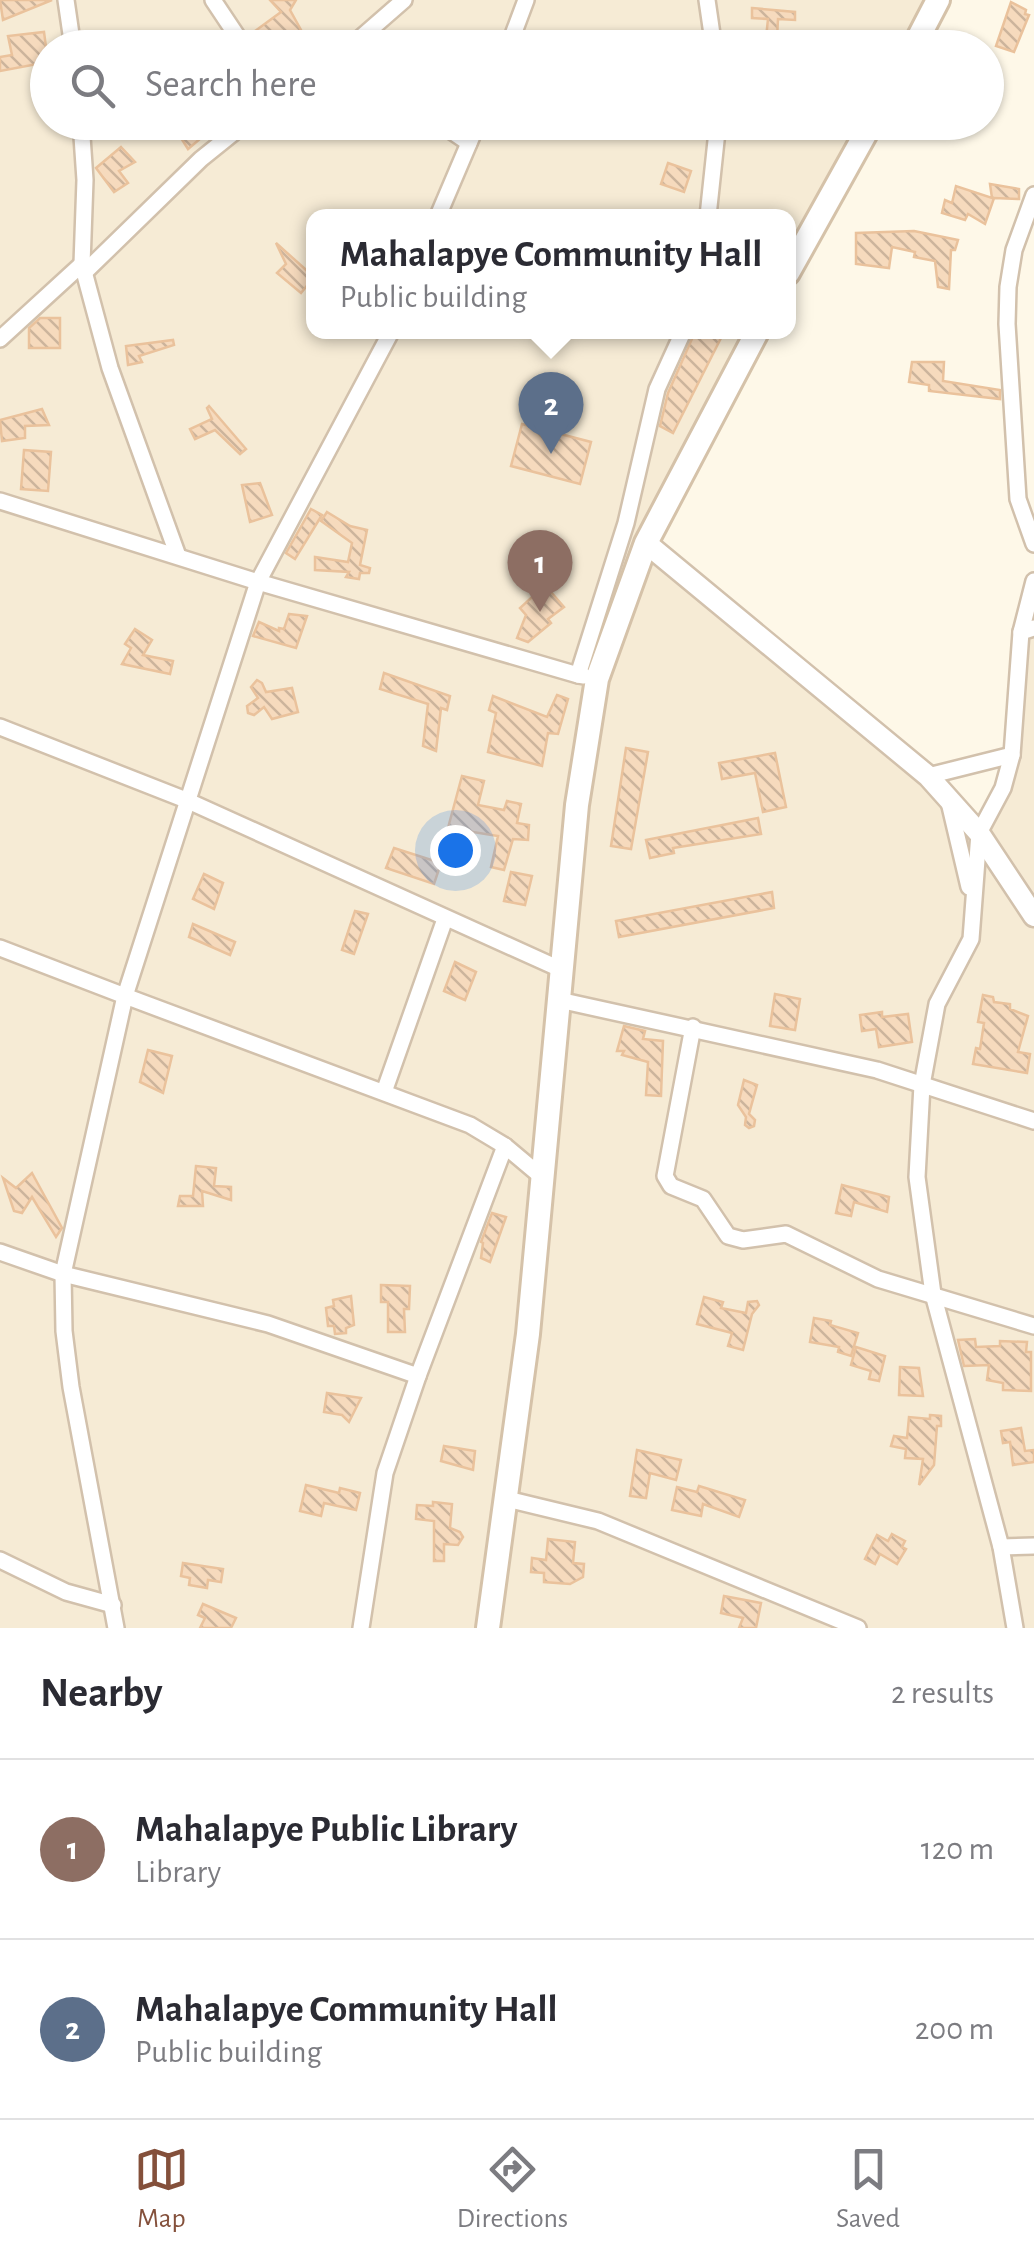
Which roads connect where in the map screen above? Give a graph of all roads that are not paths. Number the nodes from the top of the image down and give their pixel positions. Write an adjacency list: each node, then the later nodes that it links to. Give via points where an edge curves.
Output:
1 (213, 0): 8 (street)
2 (404, 0): 9 (street)
3 (526, 0): 10 (street)
4 (707, 0): 11 (street)
5 (938, 0): 12 (main road)
6 (70, 3): 7 (street)
7 (72, 30)
8 (234, 30)
9 (370, 30)
10 (515, 30)
11 (711, 30)
12 (922, 30)
13 (83, 140): 24 (street)
14 (224, 140): 24 (street)
15 (465, 140): 19 (street)
16 (470, 140): 19 (street)
17 (716, 140): 22 (street)
18 (862, 140): 23 (main road)
19 (469, 143): 21 (street)
20 (1034, 196): 31 (street, via 1014,250 1007,324 1018,499)
21 (441, 209)
22 (709, 209)
23 (796, 256)
24 (84, 268): 25 (street); 32 (street, via 110,368)
25 (0, 339)
26 (387, 339): 34 (street)
27 (680, 339): 36 (street, via 657,389)
28 (752, 339): 30 (main road)
29 (0, 501): 32 (street)
30 (646, 543): 36 (main road); 39 (street)
31 (1034, 544)
32 (178, 556): 34 (street)
33 (1034, 581): 35 (street)
34 (258, 582): 36 (street); 41 (street)
35 (1028, 630): 38 (street)
36 (588, 677): 47 (main road)
37 (0, 727): 41 (street)
38 (1012, 755): 39 (street); 42 (street)
39 (928, 776): 40 (street)
40 (948, 797): 42 (street); 43 (street)
41 (186, 800): 45 (street); 48 (street)
42 (979, 833): 43 (street); 44 (street)
43 (972, 896): 51 (street, via 971,939 937,1004)
44 (1034, 916)
45 (445, 918): 47 (street); 52 (street)
46 (0, 948): 48 (street)
47 (560, 969): 49 (main road)
48 (126, 996): 52 (street); 57 (street)
49 (558, 1000): 50 (street); 55 (main road)
50 (692, 1027): 51 (street); 58 (street, via 667,1182 702,1199 728,1236 786,1234 878,1279)
51 (922, 1085): 53 (street); 58 (street, via 917,1178)
52 (384, 1092): 54 (street)
53 (1034, 1121)
54 (505, 1146): 55 (street); 60 (street)
55 (542, 1178): 61 (main road)
56 (0, 1252): 57 (street)
57 (62, 1274): 60 (street, via 268,1324); 65 (street, via 70,1387)
58 (934, 1294): 59 (street); 63 (street)
59 (1034, 1326)
60 (418, 1376): 67 (street, via 385,1473)
61 (507, 1498): 68 (main road); 69 (street, via 598,1522)
62 (1034, 1546): 63 (street)
63 (1001, 1547): 70 (street)
64 (0, 1560): 65 (street, via 66,1592)
65 (113, 1605): 66 (street)
66 (116, 1628)
67 (361, 1628)
68 (488, 1628)
69 (858, 1628)
70 (1015, 1628)

